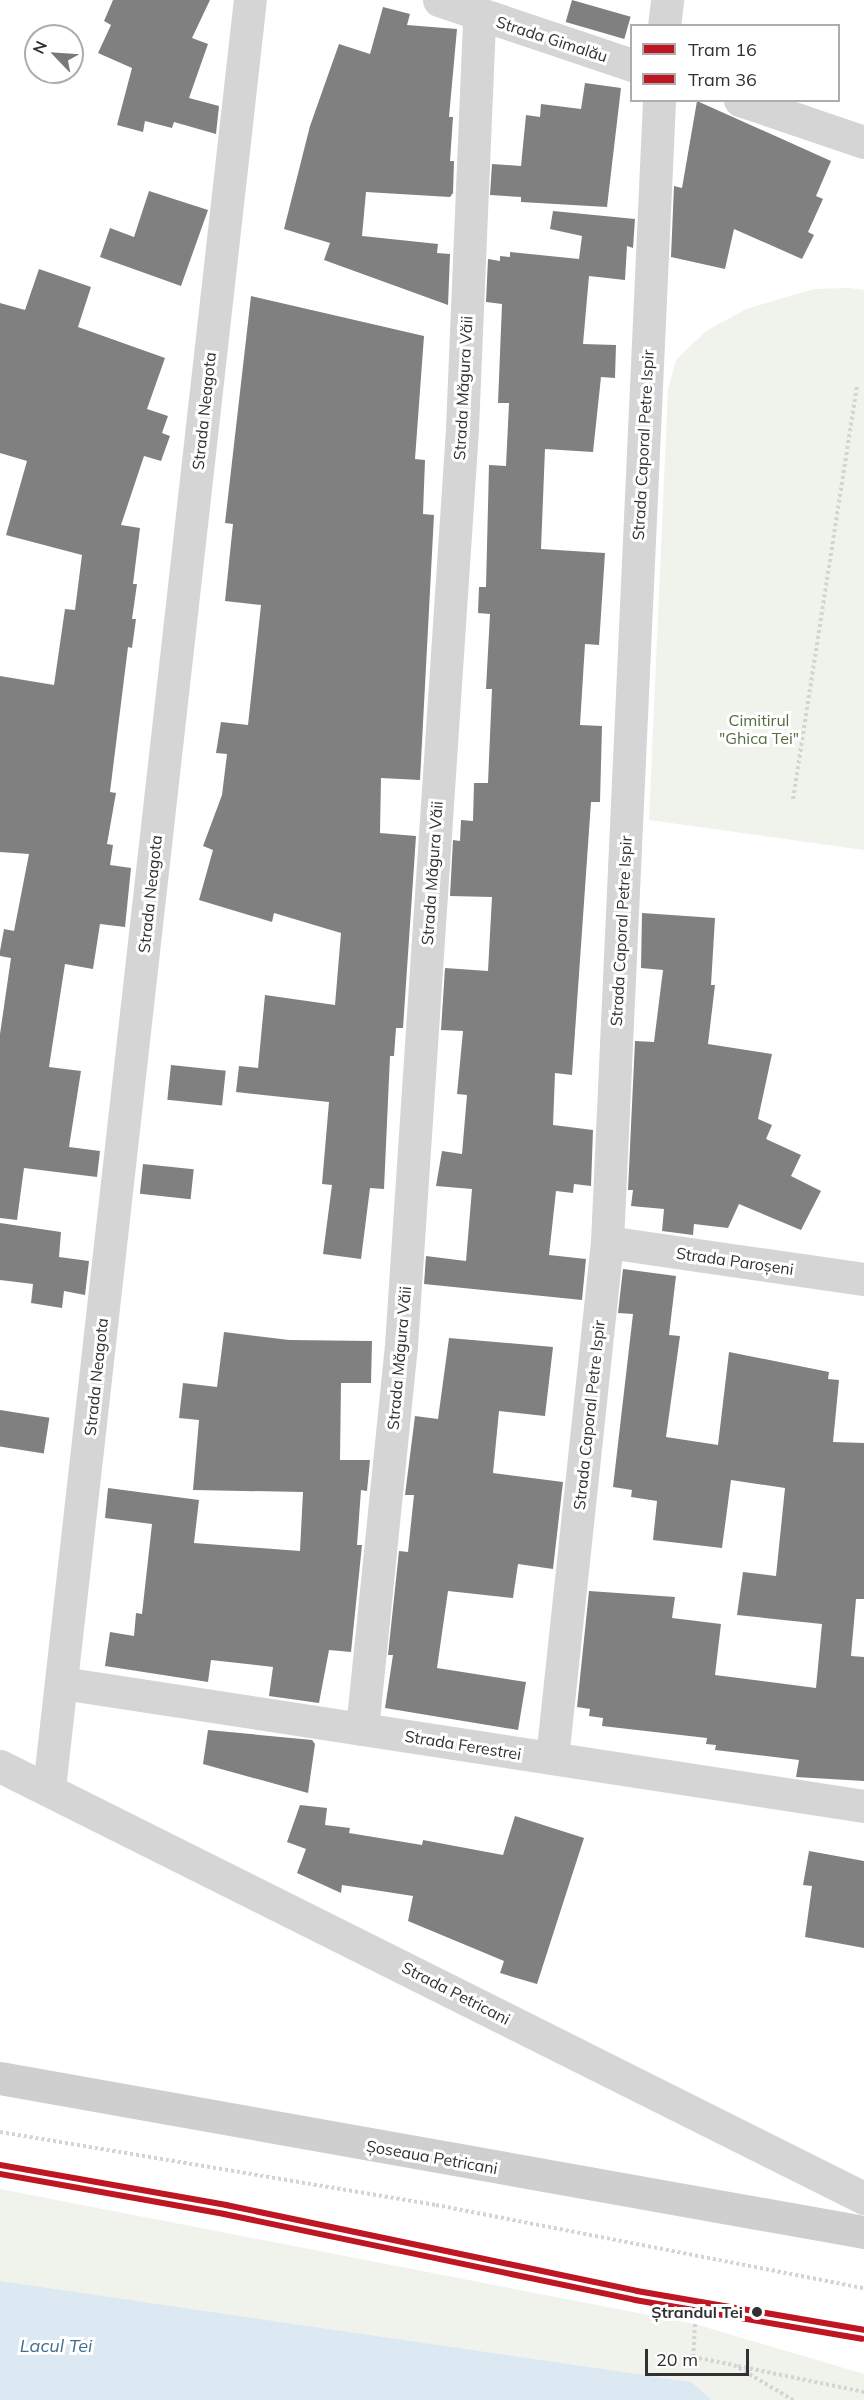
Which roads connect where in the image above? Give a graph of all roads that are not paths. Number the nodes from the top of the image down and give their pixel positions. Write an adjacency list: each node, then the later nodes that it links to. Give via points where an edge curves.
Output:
1 (250, 0): 12 (street, Strada Neagota)
2 (439, 0): 4 (street, Strada Gimalău)
3 (667, 0): 5 (street)
4 (479, 16): 6 (street, Strada Gimalău); 13 (street, Strada Măgura Văii, via 462,428 402,1333)
5 (664, 24)
6 (630, 64)
7 (659, 102): 10 (street, Strada Caporal Petre Ispir)
8 (746, 102): 9 (street)
9 (864, 141)
10 (607, 1242): 11 (street, Strada Paroșeni); 14 (street, Strada Caporal Petre Ispir)
11 (864, 1279)
12 (62, 1683): 13 (street, Strada Ferestrei); 16 (street, Strada Neagota)
13 (362, 1729): 14 (street, Strada Ferestrei)
14 (552, 1758): 17 (street, Strada Ferestrei)
15 (0, 1766): 16 (street, Strada Petricani)
16 (49, 1788): 19 (street, Strada Petricani)
17 (864, 1806)
18 (0, 2078): 20 (main road, Șoseaua Petricani)
19 (864, 2198)
20 (864, 2232)

